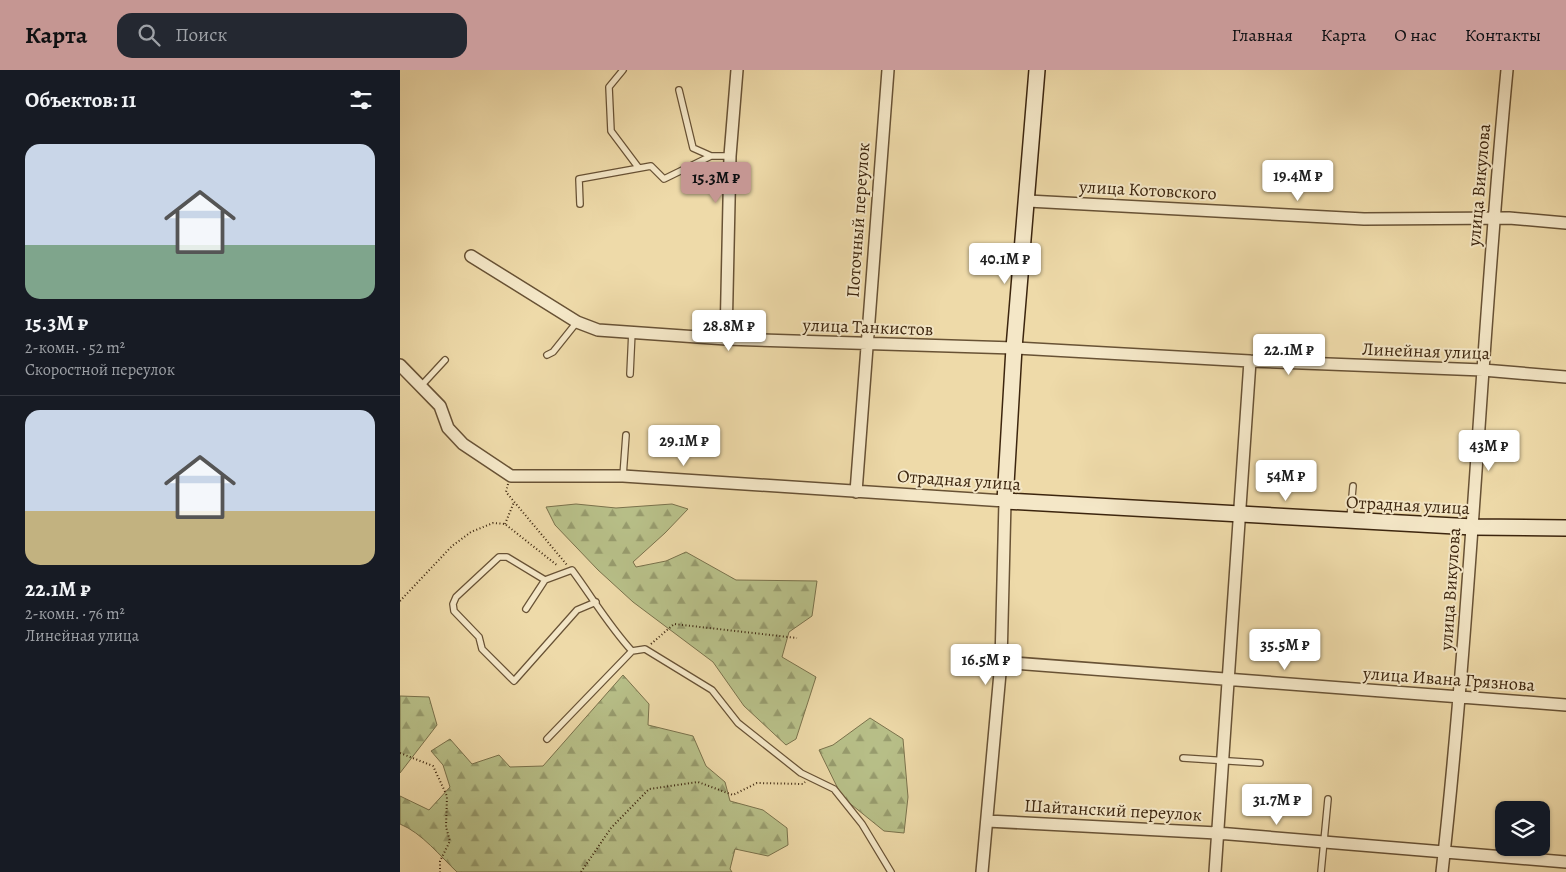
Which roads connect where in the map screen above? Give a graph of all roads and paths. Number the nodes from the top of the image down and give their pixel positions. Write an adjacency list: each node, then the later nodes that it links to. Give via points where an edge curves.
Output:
1 (623, 70): 9 (lane, via 609,87 611,131)
2 (737, 70): 8 (street)
3 (888, 70): 18 (street, Поточный переулок)
4 (1037, 70): 10 (street)
5 (1507, 70): 12 (street, улица Викулова)
6 (679, 90): 7 (lane, via 693,148)
7 (711, 156): 8 (lane); 9 (lane, via 664,179 651,166)
8 (730, 156): 17 (street)
9 (638, 167): 11 (lane, via 579,179)
10 (1028, 201): 12 (street, улица Котовского, via 1364,219); 19 (street)
11 (580, 204)
12 (1493, 218): 13 (street, улица Котовского); 24 (street, улица Викулова)
13 (1566, 223)
14 (471, 256): 15 (street, улица Танкистов)
15 (577, 322): 16 (street, улица Танкистов, via 598,330); 20 (lane)
16 (632, 331): 17 (street, улица Танкистов); 25 (lane)
17 (726, 339): 18 (street, улица Танкистов)
18 (866, 345): 19 (street, улица Танкистов); 32 (street, Поточный переулок)
19 (1014, 348): 22 (street, Линейная улица); 33 (street)
20 (547, 355)
21 (446, 360): 27 (lane)
22 (1250, 361): 24 (street, Линейная улица); 35 (street)
23 (400, 365): 27 (street)
24 (1483, 370): 26 (street, Линейная улица); 38 (street, улица Викулова)
25 (630, 374)
26 (1566, 377)
27 (421, 386): 29 (street, via 440,406 448,428 464,444)
28 (626, 435): 30 (lane)
29 (510, 476): 30 (street, Отрадная улица); 34 (path, via 506,492)
30 (623, 476): 32 (street, Отрадная улица)
31 (1353, 486): 36 (lane)
32 (856, 492): 33 (street, Отрадная улица)
33 (1005, 501): 35 (street, Отрадная улица); 49 (street)
34 (514, 502): 37 (path); 40 (path)
35 (1238, 515): 36 (street, Отрадная улица); 50 (street)
36 (1349, 520): 38 (street, Отрадная улица)
37 (505, 524): 41 (path); 43 (path, via 493,523 471,532 452,546)
38 (1473, 527): 39 (street, Отрадная улица); 51 (street, улица Викулова)
39 (1566, 528)
40 (572, 570): 41 (lane); 44 (lane)
41 (564, 572): 42 (lane)
42 (544, 580): 44 (lane, via 507,556 499,557 456,597 453,604 454,611 479,636 482,649 514,681 577,610); 45 (lane)
43 (400, 601)
44 (596, 602): 48 (lane, via 614,631)
45 (526, 609)
46 (798, 638): 47 (path, via 674,624)
47 (645, 650): 48 (lane); 58 (lane, via 712,690 738,723)
48 (632, 651): 53 (lane)
49 (1001, 662): 50 (street, улица Ивана Грязнова); 60 (street)
50 (1228, 681): 51 (street, улица Ивана Грязнова); 56 (street)
51 (1459, 696): 52 (street, улица Ивана Грязнова); 63 (street, улица Викулова)
52 (1566, 704)
53 (547, 739)
54 (400, 753): 65 (path, via 433,766 447,796 446,826 450,841 440,861)
55 (1183, 758): 56 (lane)
56 (1222, 761): 57 (lane); 61 (street)
57 (1260, 764)
58 (810, 777): 66 (path, via 803,784 757,783 733,795 698,782 649,789 611,828); 67 (lane, via 834,789 862,824)
59 (1328, 799): 62 (lane)
60 (987, 821): 61 (street, Шайтанский переулок); 68 (street)
61 (1217, 833): 62 (street, Шайтанский переулок); 69 (street)
62 (1324, 843): 63 (street, Шайтанский переулок); 70 (lane)
63 (1444, 853): 64 (street, Шайтанский переулок); 71 (street, улица Викулова)
64 (1566, 862)
65 (440, 872)
66 (581, 872)
67 (891, 872)
68 (982, 872)
69 (1215, 872)
70 (1322, 872)
71 (1442, 872)

